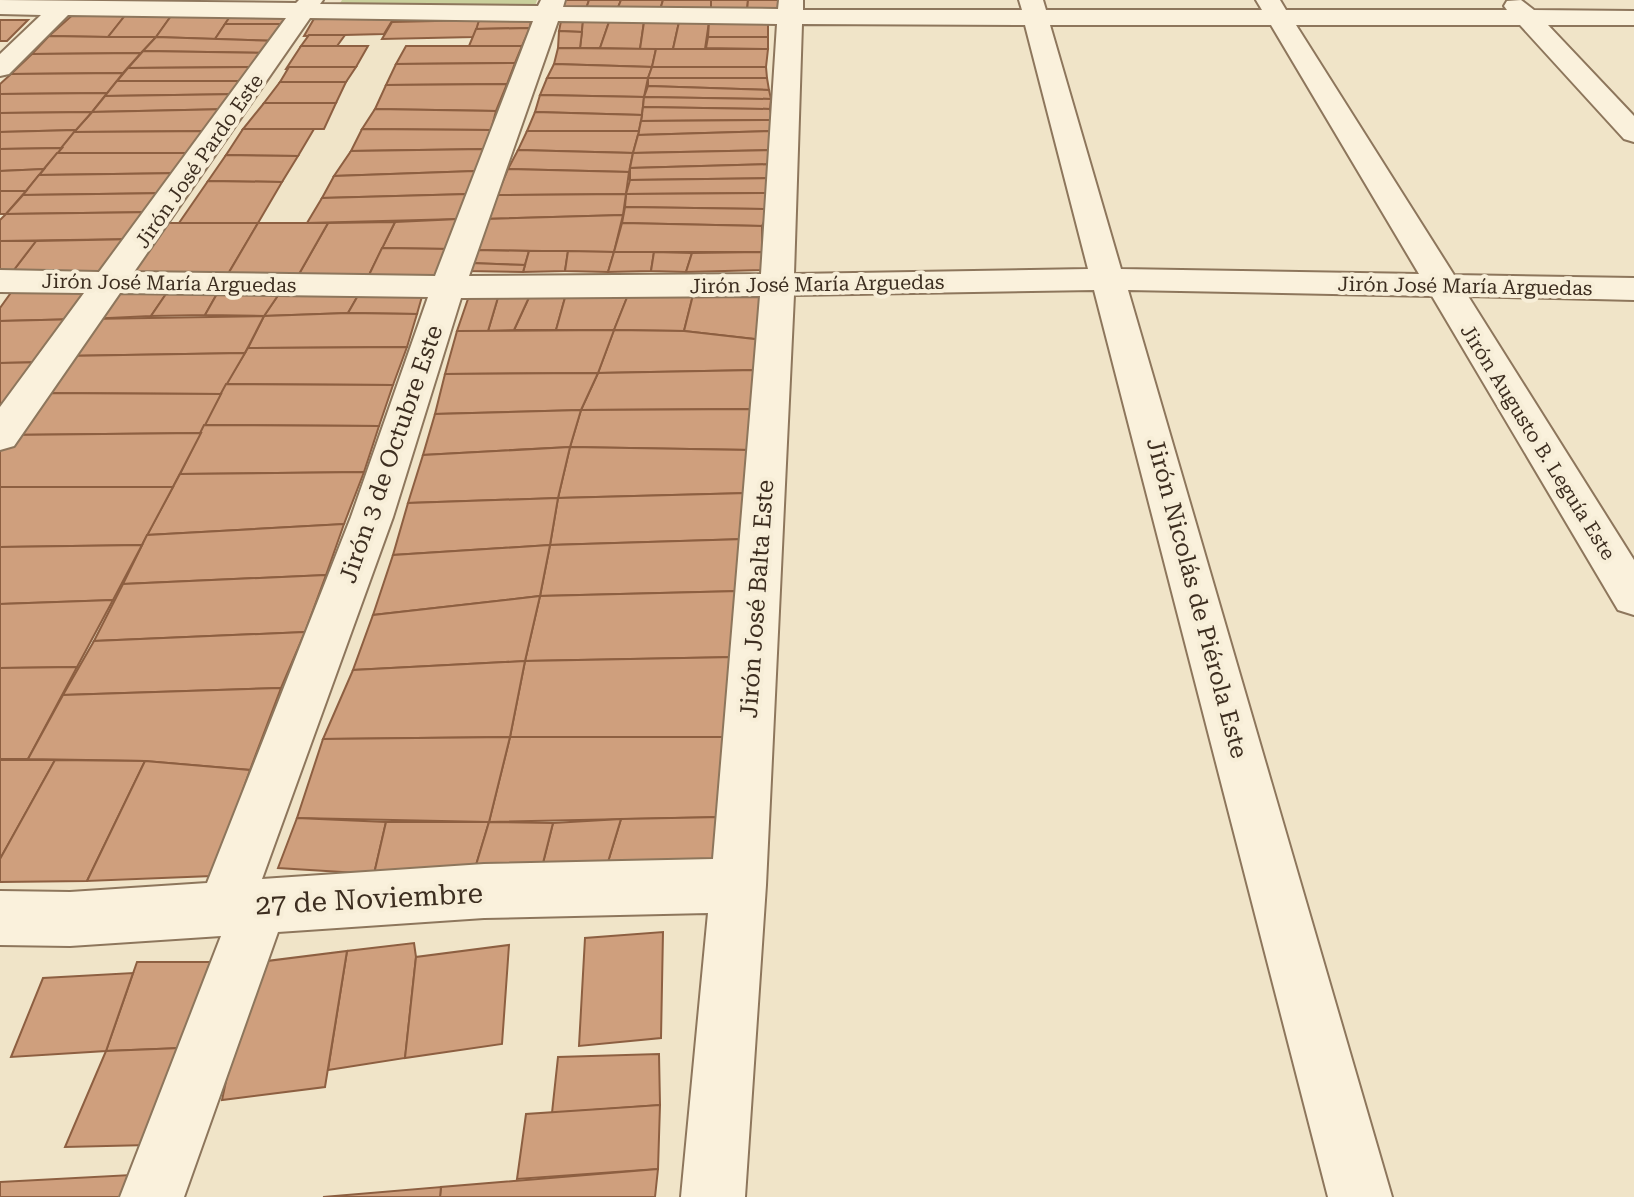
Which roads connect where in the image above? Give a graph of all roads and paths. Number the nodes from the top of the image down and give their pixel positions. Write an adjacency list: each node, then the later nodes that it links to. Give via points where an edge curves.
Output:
1 (67, 3): 2 (street); 4 (street); 10 (street)
2 (306, 6): 3 (street); 14 (street, Jirón José Pardo Este)
3 (550, 6): 5 (street); 17 (street, Jirón 3 de Octubre Este)
4 (0, 7)
5 (790, 8): 6 (street); 15 (street, Jirón José Balta Este)
6 (1033, 8): 7 (street); 12 (street, Jirón Nicolás de Piérola Este)
7 (1273, 8): 8 (street); 16 (street, Jirón Augusto B. Leguía Este)
8 (1518, 9): 9 (street); 11 (street)
9 (1634, 18)
10 (0, 68)
11 (1634, 133)
12 (1110, 279): 15 (street, Jirón José María Arguedas); 16 (street, Jirón José María Arguedas); 26 (street, Jirón Nicolás de Piérola Este)
13 (0, 281): 14 (street, Jirón José María Arguedas)
14 (113, 282): 17 (street, Jirón José María Arguedas); 19 (street, Jirón José Pardo Este)
15 (777, 285): 17 (street, Jirón José María Arguedas); 21 (street, Jirón José Balta Este)
16 (1442, 285): 18 (street, Jirón José María Arguedas); 20 (street, Jirón Augusto B. Leguía Este)
17 (448, 287): 22 (street, Jirón 3 de Octubre Este)
18 (1634, 289)
19 (0, 436)
20 (1634, 597)
21 (739, 885): 22 (street, 27 de Noviembre, via 484,891); 25 (street, Jirón José Balta Este)
22 (243, 906): 23 (street, 27 de Noviembre, via 70,919); 24 (street, Jirón 3 de Octubre Este)
23 (0, 918)
24 (152, 1197)
25 (713, 1197)
26 (1360, 1197)

